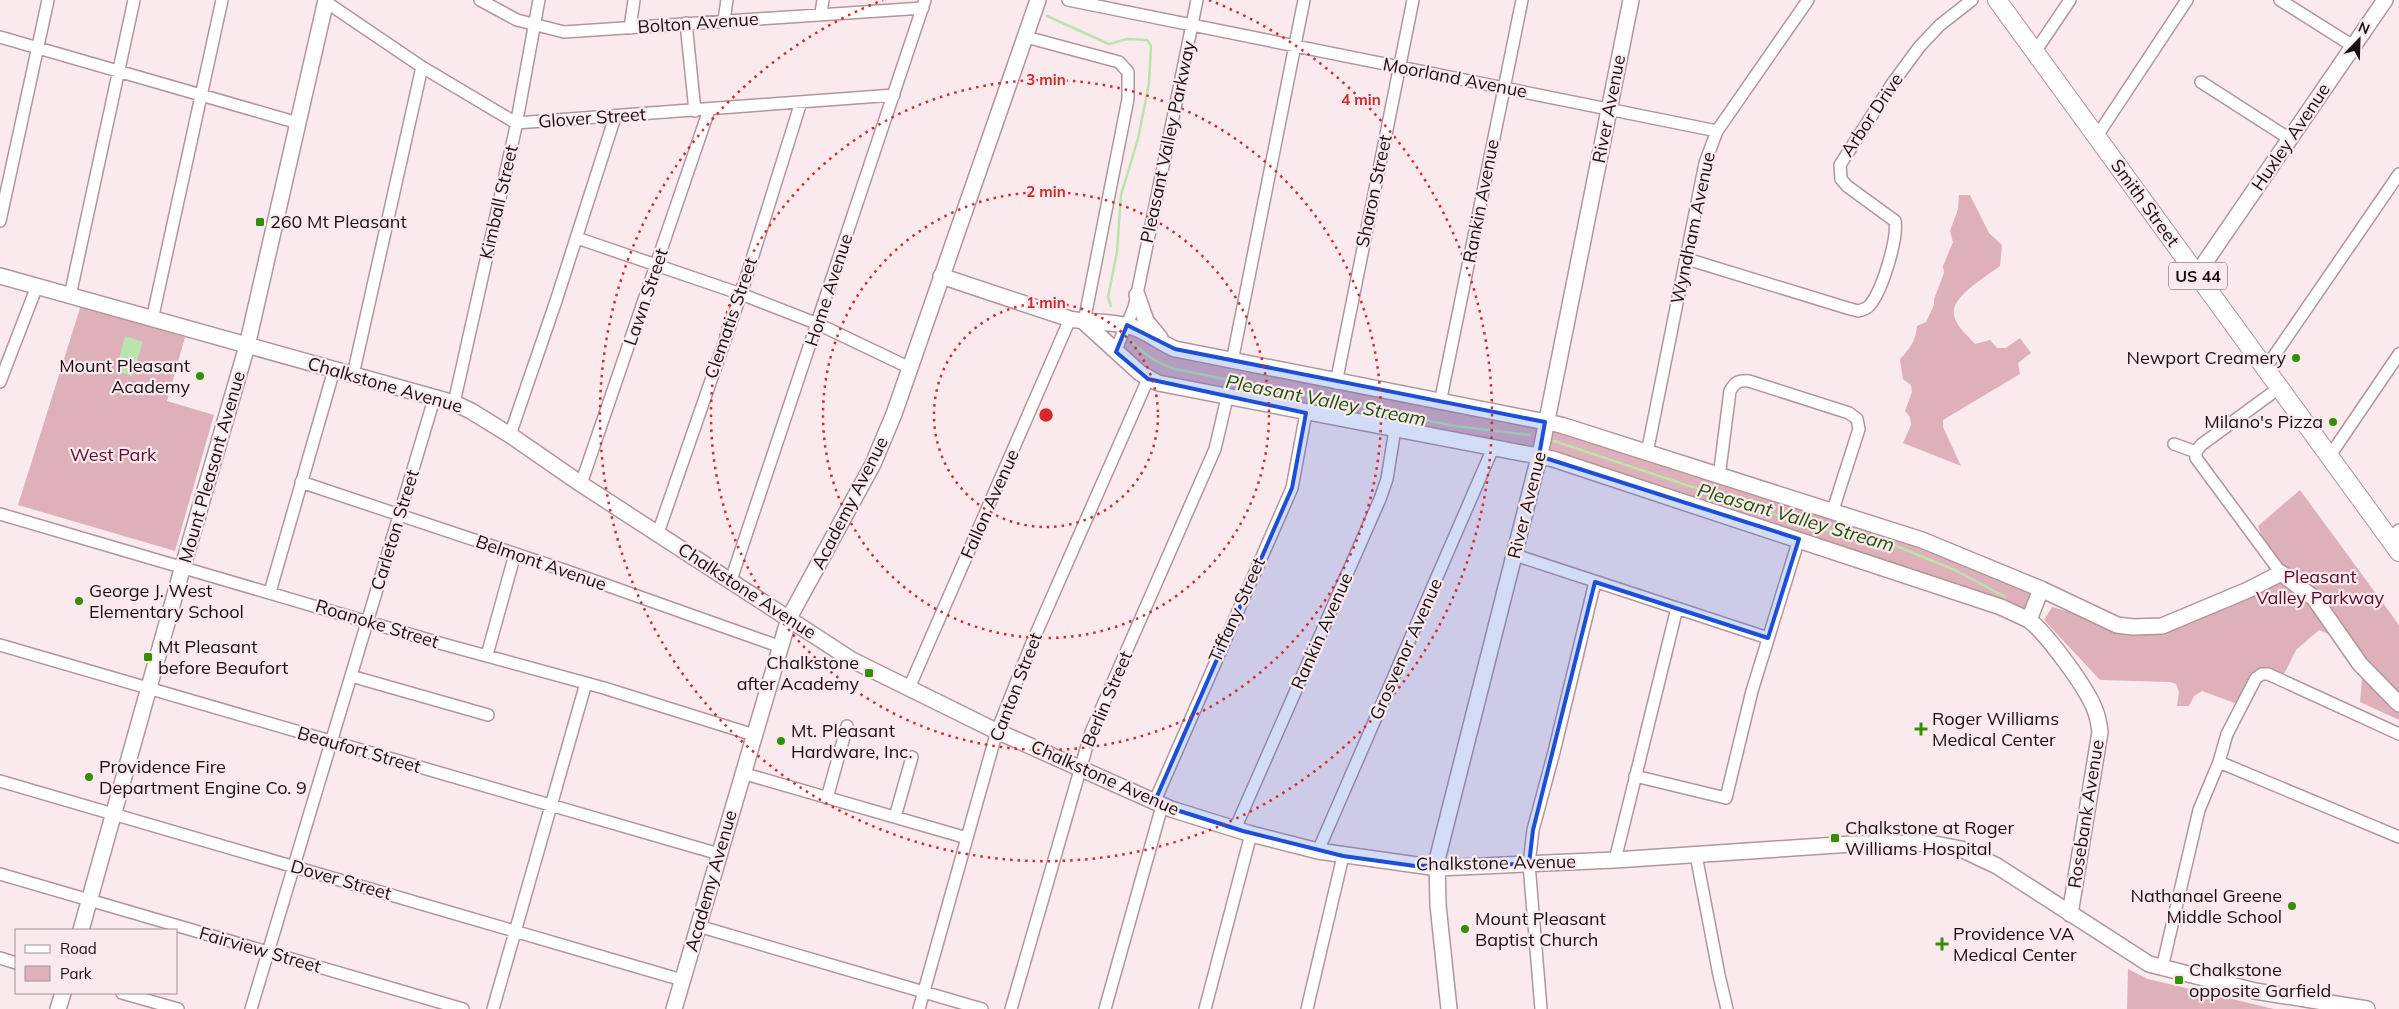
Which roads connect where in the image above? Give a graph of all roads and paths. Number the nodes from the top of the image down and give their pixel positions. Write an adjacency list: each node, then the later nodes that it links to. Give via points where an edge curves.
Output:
1 (48, 0): 35 (street)
2 (134, 0): 39 (street)
3 (222, 0): 42 (street)
4 (480, 0): 28 (street, Bolton Avenue, via 506,16)
5 (538, 0): 28 (street, Kimball Street)
6 (634, 0): 30 (street)
7 (727, 0): 26 (street)
8 (823, 0): 25 (street)
9 (1038, 0): 31 (street, Academy Avenue)
10 (1068, 0): 29 (street, Pleasant Valley Parkway)
11 (1196, 0): 29 (street)
12 (1304, 0): 33 (street)
13 (1413, 0): 38 (street, Sharon Street)
14 (1522, 0): 41 (street, Rankin Avenue)
15 (1631, 0): 45 (street, River Avenue)
16 (1808, 0): 51 (street, Wyndham Avenue)
17 (1972, 0): 57 (street, Arbor Drive, via 1920,46 1840,165 1841,179 1847,186 1895,221 1896,237 1870,305 1858,311)
18 (1997, 0): 36 (main road, Smith Street / US 44)
19 (2070, 0): 36 (street)
20 (2187, 0): 52 (street)
21 (2280, 0): 34 (street)
22 (2385, 0): 34 (street, Huxley Avenue)
23 (326, 1): 37 (street, Glover Street); 49 (street, Mount Pleasant Avenue)
24 (924, 4): 25 (street, Bolton Avenue); 43 (street, Home Avenue)
25 (822, 13): 26 (street, Bolton Avenue)
26 (724, 20): 27 (street, Bolton Avenue)
27 (686, 23): 30 (street, Bolton Avenue); 47 (street)
28 (535, 26): 30 (street, Bolton Avenue, via 564,32); 50 (street, Kimball Street)
29 (1192, 26): 33 (street, Moorland Avenue); 64 (street, Pleasant Valley Parkway)
30 (630, 28)
31 (1026, 36): 61 (street, Academy Avenue); 67 (street, via 1119,62 1128,72 1128,99)
32 (0, 38): 35 (street)
33 (1294, 46): 38 (street, Moorland Avenue); 74 (street)
34 (2353, 46): 53 (street, Huxley Avenue)
35 (37, 48): 39 (street); 55 (street)
36 (2035, 52): 52 (main road, Smith Street / US 44)
37 (422, 67): 50 (street, Glover Street); 78 (street)
38 (1400, 67): 41 (street, Moorland Avenue); 81 (street, Sharon Street)
39 (118, 72): 42 (street); 65 (street)
40 (2202, 82): 53 (street)
41 (1504, 88): 45 (street, Moorland Avenue); 86 (street, Rankin Avenue)
42 (201, 95): 49 (street); 66 (street)
43 (894, 95): 44 (street, Glover Street); 68 (street, Home Avenue)
44 (801, 102): 46 (street, Glover Street); 63 (street, Clematis Street)
45 (1608, 109): 51 (street, Moorland Avenue); 88 (street, River Avenue)
46 (710, 110): 47 (street, Glover Street); 58 (street, Lawn Street)
47 (695, 111): 48 (street, Glover Street)
48 (615, 117): 50 (street, Glover Street); 56 (street)
49 (298, 123): 70 (street, Mount Pleasant Avenue)
50 (516, 124): 85 (street, Kimball Street)
51 (1717, 131): 57 (street, Wyndham Avenue, via 1705,163)
52 (2097, 136): 59 (main road, Smith Street / US 44)
53 (2290, 139): 59 (street, Huxley Avenue)
54 (2399, 174): 76 (street)
55 (0, 221)
56 (576, 238): 58 (street); 90 (street)
57 (1687, 259): 94 (street, Wyndham Avenue)
58 (657, 265): 63 (street); 99 (street, Lawn Street)
59 (2197, 274): 76 (main road, Smith Street / US 44)
60 (0, 276): 62 (street, Chalkstone Avenue)
61 (941, 276): 67 (street); 75 (street, Academy Avenue)
62 (37, 286): 65 (street, Chalkstone Avenue); 80 (street)
63 (741, 294): 68 (street); 103 (street, Clematis Street)
64 (1137, 295): 69 (street, Pleasant Valley Parkway); 71 (street, via 1146,321)
65 (70, 296): 66 (street, Chalkstone Avenue)
66 (152, 320): 70 (street, Chalkstone Avenue)
67 (1077, 320): 69 (street); 72 (street); 125 (street, Fallon Avenue)
68 (818, 324): 75 (street); 110 (street, Home Avenue)
69 (1127, 325): 71 (street); 72 (street, Pleasant Valley Parkway)
70 (248, 346): 77 (street, Chalkstone Avenue); 108 (street, Mount Pleasant Avenue)
71 (1168, 346): 74 (street)
72 (1116, 352): 79 (street)
73 (2399, 354): 96 (street)
74 (1232, 362): 81 (street)
75 (910, 368): 115 (street, Academy Avenue, via 873,464)
76 (2265, 369): 82 (main road, Smith Street / US 44)
77 (334, 370): 78 (street, Chalkstone Avenue); 98 (street)
78 (353, 375): 83 (street, Chalkstone Avenue)
79 (1148, 378): 84 (street); 129 (street, Canton Street, via 1031,645)
80 (0, 382)
81 (1336, 383): 86 (street)
82 (2279, 388): 93 (street); 96 (main road, Smith Street / US 44)
83 (436, 396): 85 (street, Chalkstone Avenue); 102 (street, Carleton Street)
84 (1227, 398): 87 (street); 135 (street, Berlin Street, via 1215,449 1091,732)
85 (454, 402): 90 (street, Chalkstone Avenue)
86 (1440, 403): 88 (street)
87 (1306, 413): 89 (street); 140 (street, Tiffany Street, via 1292,488)
88 (1545, 422): 94 (street); 95 (street, River Avenue)
89 (1395, 429): 92 (street); 144 (street, Rankin Avenue, via 1387,479 1380,499)
90 (510, 435): 99 (street, Chalkstone Avenue)
91 (2174, 444): 93 (street)
92 (1493, 448): 95 (street); 148 (street, Grosvenor Avenue)
93 (2196, 452): 109 (street, via 2196,458)
94 (1647, 453): 97 (street)
95 (1539, 456): 104 (street); 107 (street, River Avenue)
96 (2328, 457): 105 (main road, Smith Street / US 44)
97 (1719, 477): 100 (street); 100 (street, via 1730,391 1740,380 1758,384 1849,413 1856,419 1858,435)
98 (301, 482): 102 (street, Belmont Avenue); 113 (street)
99 (581, 484): 103 (street, Chalkstone Avenue)
100 (1832, 513): 112 (street, via 1922,540)
101 (0, 514): 108 (street, Roanoke Street)
102 (398, 515): 106 (street, Belmont Avenue); 116 (street, Carleton Street)
103 (658, 533): 110 (street, Chalkstone Avenue)
104 (1799, 539): 117 (street, via 2001,607); 118 (street)
105 (2396, 540)
106 (515, 554): 120 (street, Belmont Avenue); 121 (street)
107 (1515, 555): 111 (street); 155 (street, River Avenue, via 1437,860)
108 (182, 566): 113 (street, Roanoke Street); 124 (street, Mount Pleasant Avenue)
109 (2281, 573): 112 (street, via 2162,626 2148,627 2117,624); 126 (street, via 2314,598 2360,664)
110 (731, 580): 115 (street, Chalkstone Avenue)
111 (1595, 582): 114 (street); 153 (street, via 1532,830)
112 (2041, 589): 117 (street)
113 (270, 592): 116 (street, Roanoke Street)
114 (1677, 608): 118 (street); 137 (street)
115 (789, 618): 120 (street, Academy Avenue); 125 (street, Chalkstone Avenue, via 852,660)
116 (368, 620): 121 (street, Roanoke Street); 122 (street, Carleton Street)
117 (2029, 620): 158 (street, Rosebank Avenue, via 2041,630 2088,696 2099,721 2097,758)
118 (1768, 638): 137 (street, via 1726,798)
119 (0, 645): 124 (street, Beaufort Street)
120 (781, 647): 131 (street, Academy Avenue)
121 (487, 655): 123 (street, Roanoke Street)
122 (351, 676): 127 (street); 132 (street, Carleton Street)
123 (586, 683): 131 (street, Roanoke Street); 141 (street)
124 (148, 688): 132 (street, Beaufort Street); 142 (street, Mount Pleasant Avenue)
125 (909, 688): 129 (street, Chalkstone Avenue)
126 (2399, 704)
127 (488, 715)
128 (847, 726): 139 (street)
129 (997, 731): 135 (street, Chalkstone Avenue); 147 (street, Canton Street)
130 (2399, 734): 134 (street, via 2281,679 2262,674 2256,678 2227,734)
131 (754, 735): 136 (street, Academy Avenue)
132 (332, 742): 141 (street, Beaufort Street); 154 (street, Carleton Street)
133 (912, 757): 143 (street)
134 (2219, 762): 146 (street); 165 (street, via 2199,810)
135 (1080, 768): 140 (street, Chalkstone Avenue); 178 (street, Berlin Street)
136 (742, 773): 139 (street); 149 (street, Academy Avenue)
137 (1635, 776): 152 (street)
138 (0, 781): 142 (street, Dover Street)
139 (827, 798): 143 (street)
140 (1158, 804): 144 (street, Chalkstone Avenue); 179 (street, Tiffany Street)
141 (552, 806): 149 (street, Beaufort Street); 161 (street)
142 (112, 813): 154 (street, Dover Street); 157 (street, Mount Pleasant Avenue)
143 (895, 817): 147 (street)
144 (1235, 829): 145 (street, Chalkstone Avenue)
145 (1251, 834): 148 (street, Chalkstone Avenue); 180 (street)
146 (2399, 837)
147 (967, 838): 167 (street, Canton Street)
148 (1318, 851): 151 (street, Chalkstone Avenue)
149 (719, 854): 159 (street, Academy Avenue)
150 (1696, 855): 152 (street, Chalkstone Avenue); 158 (street, Chalkstone Avenue, via 1852,844 1930,843 1962,849 1977,856 2016,877); 184 (street)
151 (1343, 856): 155 (street, Chalkstone Avenue); 181 (street)
152 (1615, 860): 153 (street, Chalkstone Avenue)
153 (1529, 864): 155 (street, Chalkstone Avenue); 183 (street)
154 (294, 866): 161 (street, Dover Street); 162 (street, Carleton Street)
155 (1438, 868): 182 (street, River Avenue, via 1438,905)
156 (0, 874): 157 (street, Fairview Street)
157 (89, 900): 160 (street, Mount Pleasant Avenue); 162 (street, Fairview Street)
158 (2070, 914): 165 (street, Chalkstone Avenue, via 2125,950)
159 (698, 926): 166 (street, Academy Avenue); 167 (street)
160 (80, 929)
161 (516, 931): 166 (street, Dover Street); 174 (street)
162 (268, 952): 172 (street, Carleton Street); 173 (street, Fairview Street)
163 (0, 958): 164 (street)
164 (15, 963)
165 (2162, 968): 185 (street, Chalkstone Avenue, via 2255,991)
166 (682, 980): 175 (street, Academy Avenue)
167 (924, 992): 176 (street, Canton Street); 177 (street)
168 (63, 994): 170 (street)
169 (126, 994): 171 (street)
170 (58, 1009)
171 (178, 1009)
172 (251, 1009)
173 (463, 1009)
174 (493, 1009)
175 (674, 1009)
176 (919, 1009)
177 (982, 1009)
178 (1010, 1009)
179 (1105, 1009)
180 (1204, 1009)
181 (1307, 1009)
182 (1449, 1009)
183 (1542, 1009)
184 (1727, 1009)
185 (2367, 1009)

